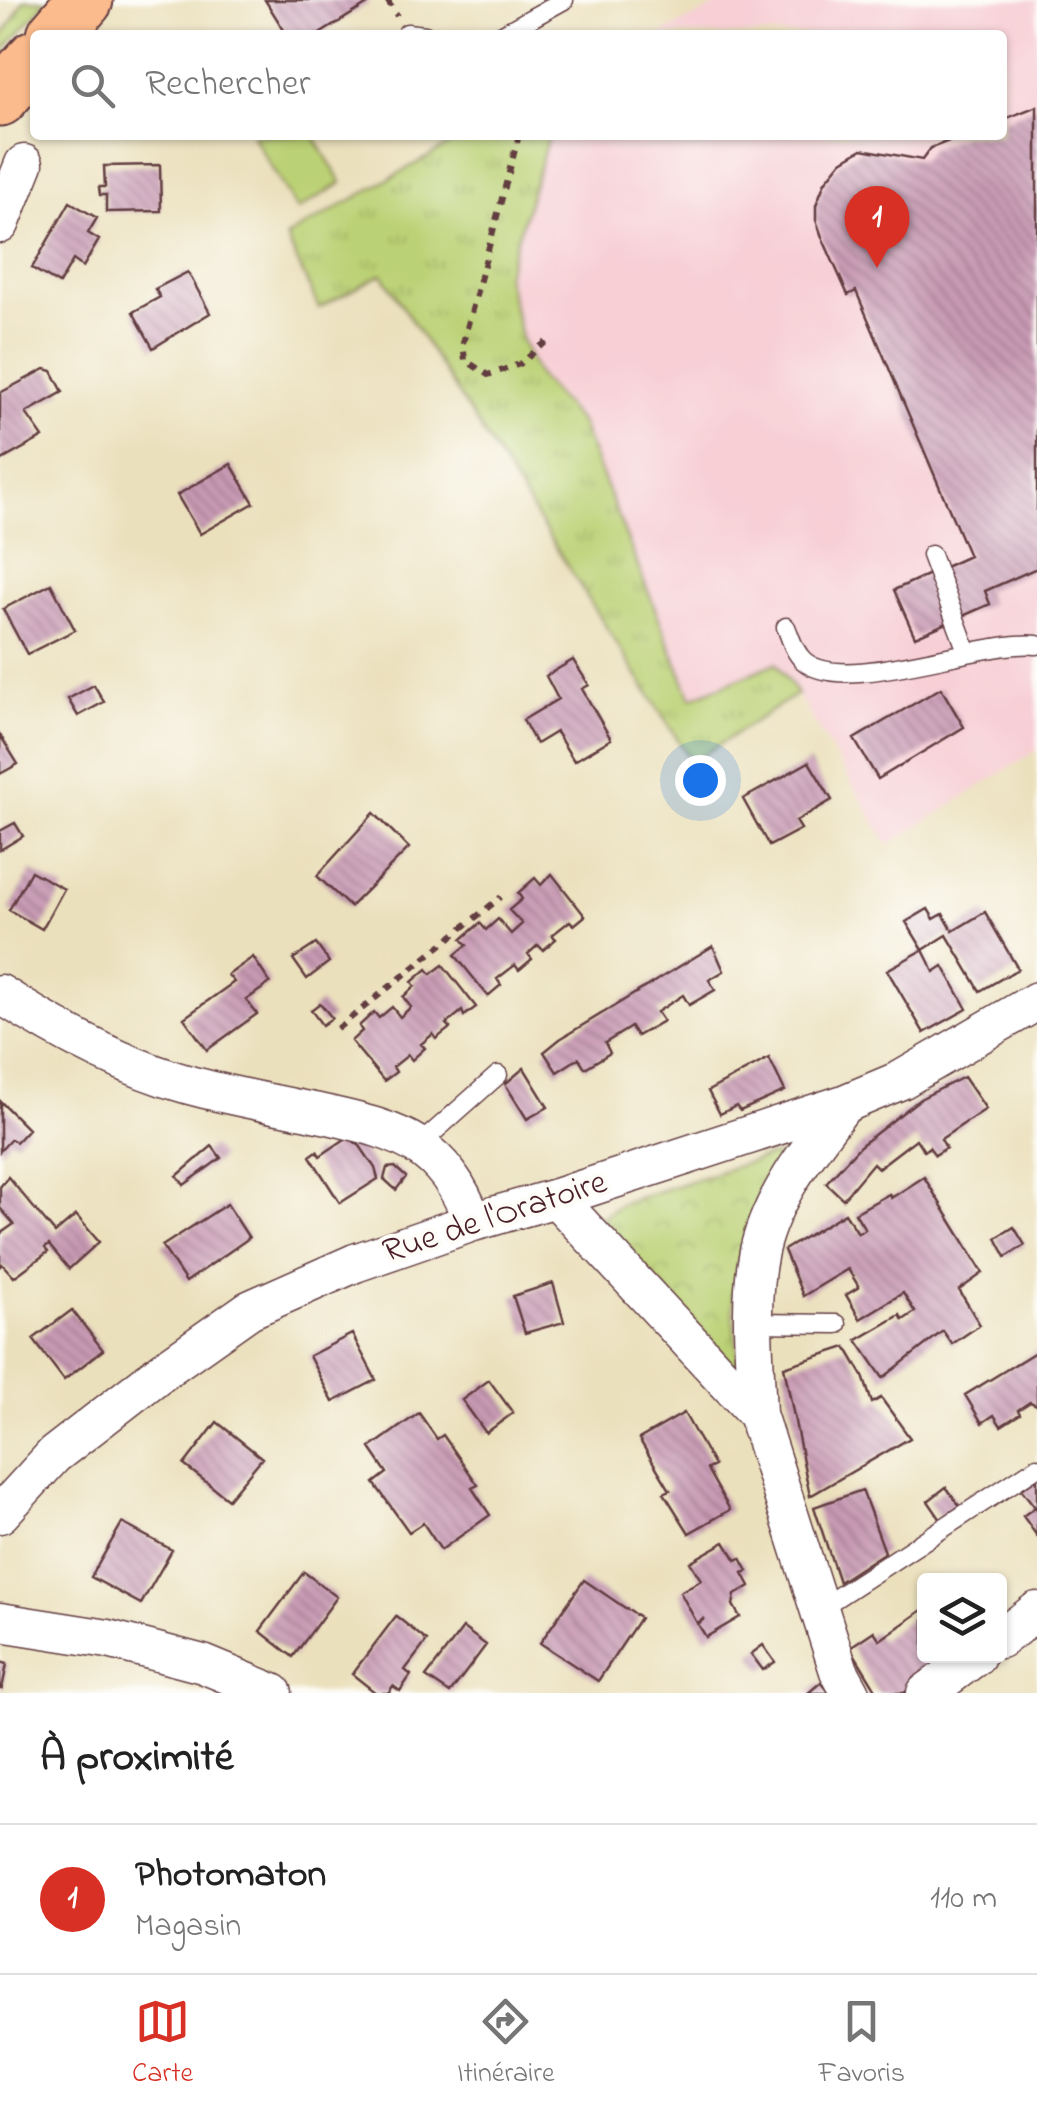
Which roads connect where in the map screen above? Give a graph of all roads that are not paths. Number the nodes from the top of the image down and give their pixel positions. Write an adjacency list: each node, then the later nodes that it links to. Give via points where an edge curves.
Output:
1 (86, 0): 3 (main road)
2 (564, 0): 4 (lane)
3 (59, 30)
4 (510, 30)
5 (30, 64): 6 (main road)
6 (0, 98)
7 (24, 164): 8 (street)
8 (0, 224)
9 (931, 556): 12 (lane)
10 (786, 626): 12 (lane, via 794,650 808,664 831,671 864,672)
11 (1037, 645): 12 (lane)
12 (967, 652)
13 (0, 994): 17 (street, via 103,1052 184,1084 384,1127)
14 (1037, 1001): 16 (street, Rue de l'Oratoire, via 901,1080)
15 (498, 1074): 17 (lane)
16 (844, 1104): 18 (street, Rue de l'Oratoire); 20 (street, via 773,1212 760,1249)
17 (419, 1145): 19 (street, via 462,1191)
18 (556, 1198): 19 (street, Rue de l'Oratoire); 22 (street)
19 (473, 1222): 24 (street, Rue de l'Oratoire, via 249,1310 54,1456)
20 (752, 1323): 21 (lane); 22 (street)
21 (837, 1324)
22 (757, 1414): 25 (street)
23 (1037, 1467): 25 (lane)
24 (0, 1514)
25 (819, 1609): 31 (street)
26 (1037, 1611): 28 (street)
27 (0, 1622): 30 (street, via 108,1638 203,1664)
28 (1007, 1633)
29 (967, 1663): 32 (street)
30 (273, 1693)
31 (852, 1693)
32 (926, 1693)

